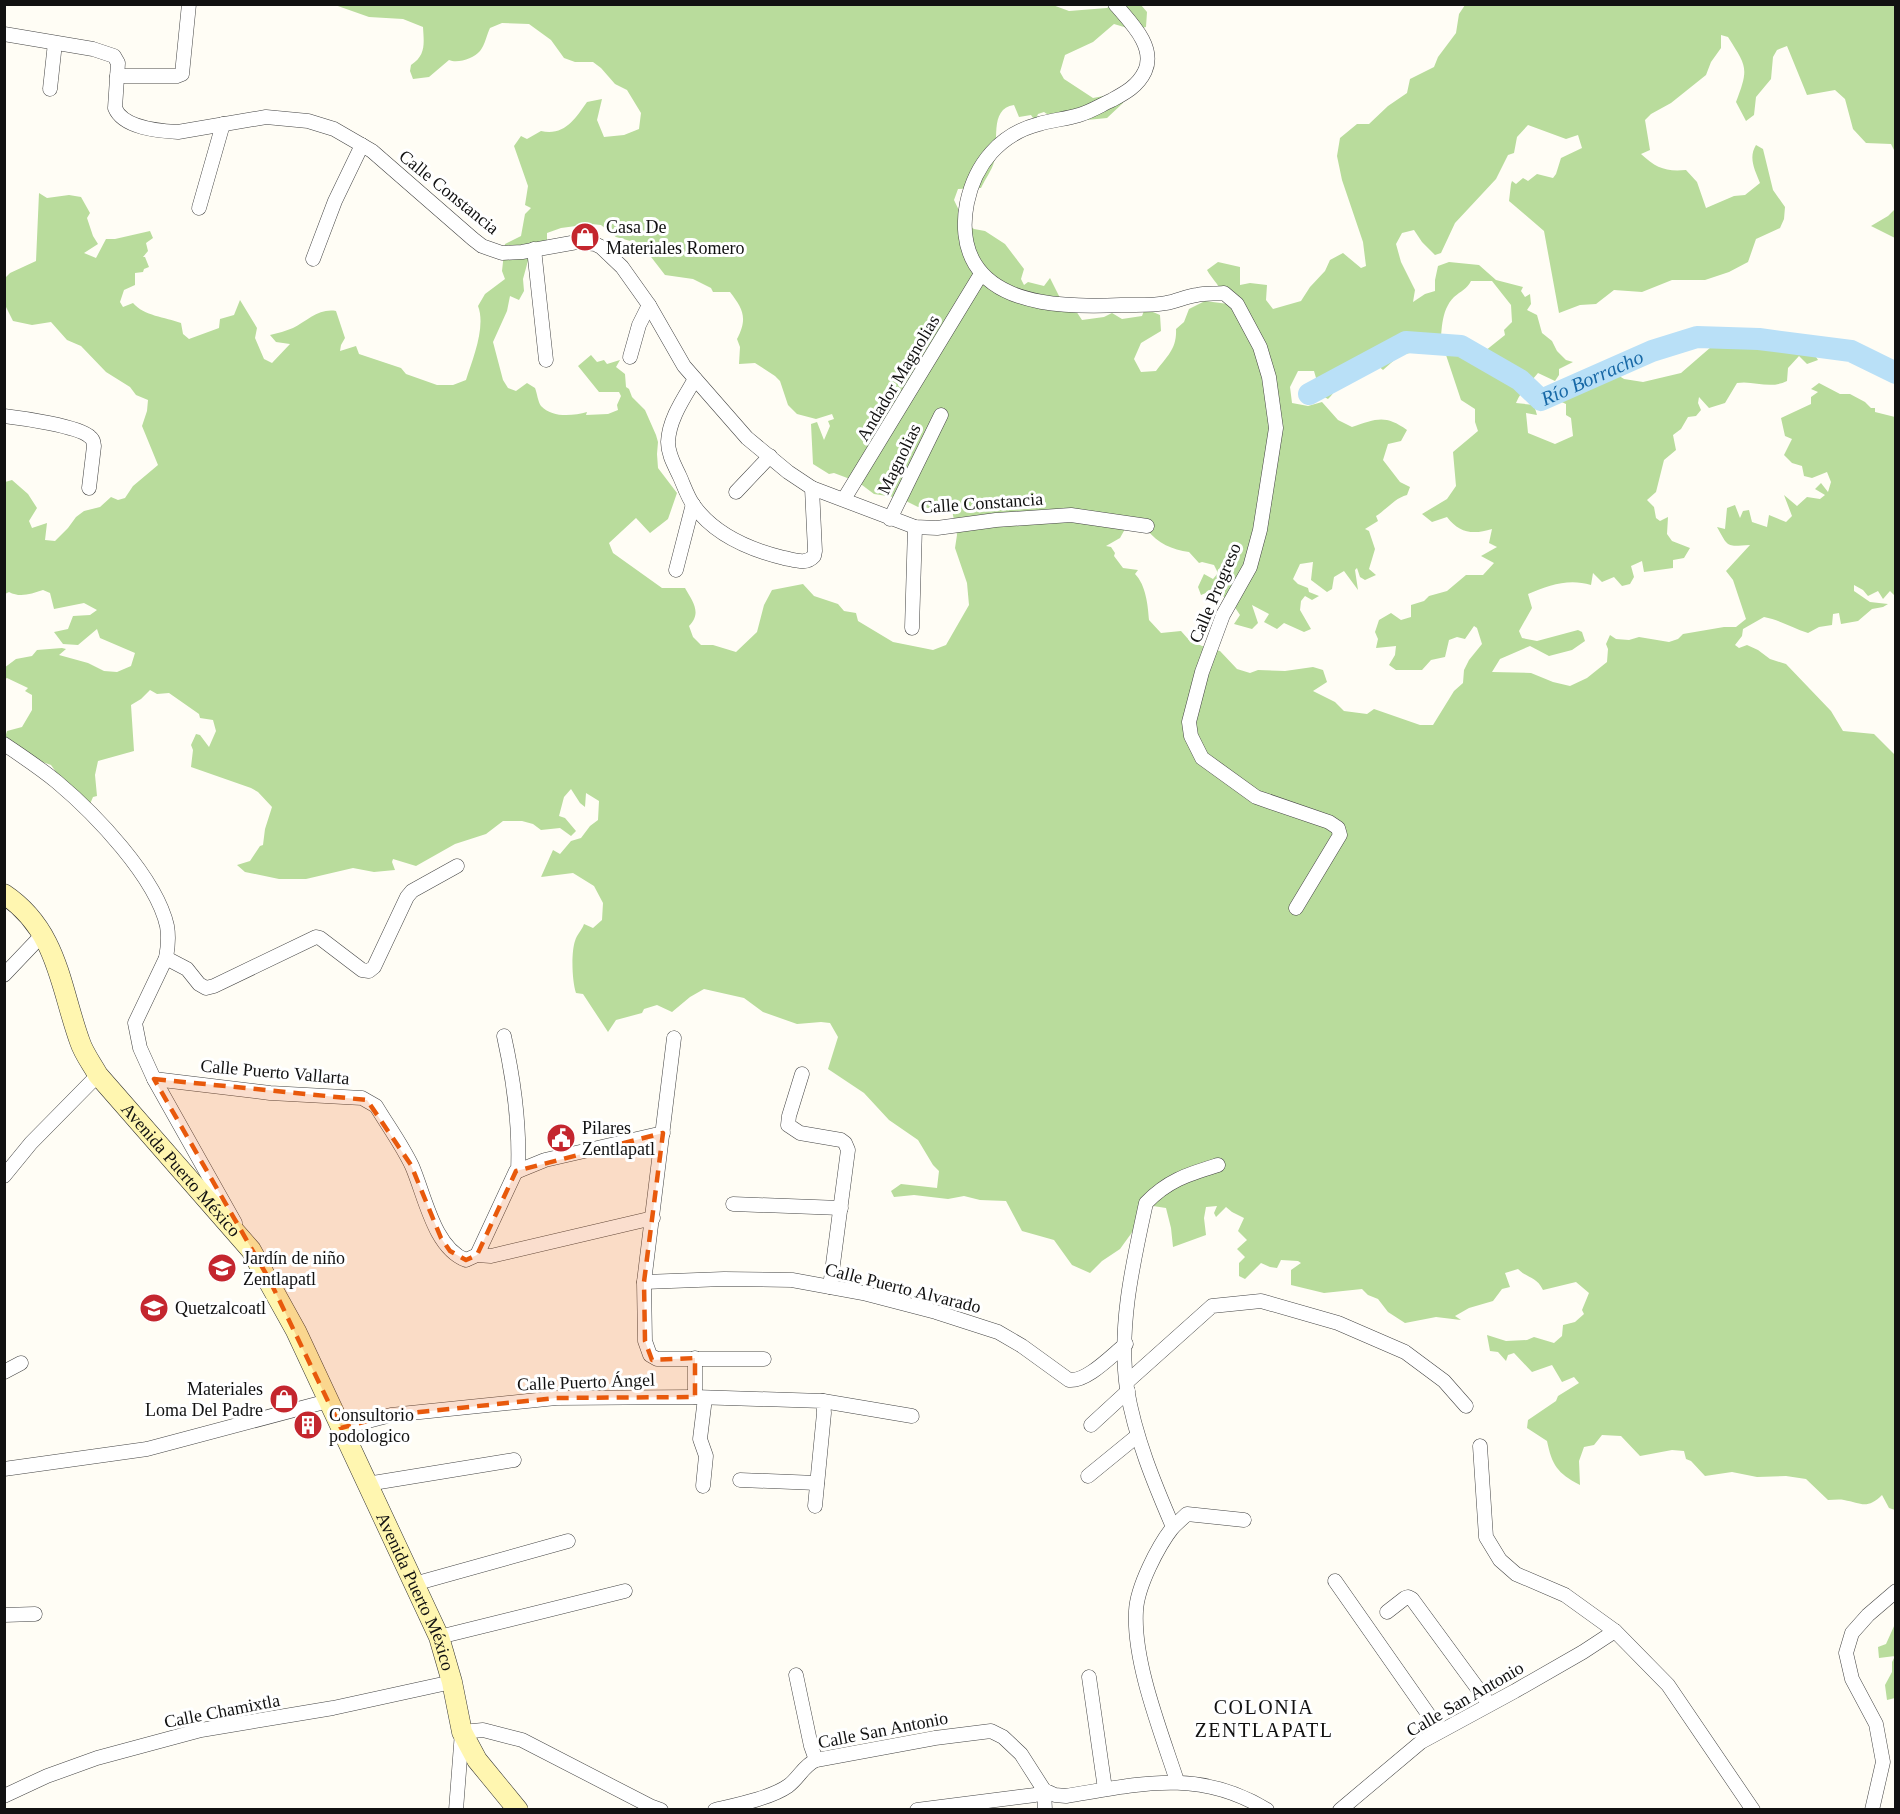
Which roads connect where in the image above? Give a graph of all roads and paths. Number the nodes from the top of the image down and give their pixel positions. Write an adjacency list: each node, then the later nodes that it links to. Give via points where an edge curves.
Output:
1 (189, 4): 5 (street, via 182,74)
2 (1115, 4): 12 (street, via 1145,45 1145,70 1128,92 1079,115 1022,130 986,157 970,185 965,215 969,255)
3 (4, 34): 4 (street, Calle Constancia)
4 (55, 43): 5 (street, Calle Constancia, via 111,53 118,63); 6 (street)
5 (117, 76): 7 (street, Calle Constancia, via 115,108 125,121 178,132)
6 (50, 89)
7 (223, 124): 8 (street, Calle Constancia, via 266,117 308,121 334,129); 9 (street)
8 (362, 145): 10 (street, Calle Constancia, via 482,246 502,253); 11 (street)
9 (199, 208)
10 (534, 249): 13 (street, Calle Constancia, via 577,242 595,244 622,267); 15 (street)
11 (313, 259)
12 (981, 274): 23 (street, Andador Magnolias); 33 (street, Calle Progreso, via 1029,300 1083,306 1166,303 1224,293 1237,304 1260,347 1269,377 1276,428 1260,530 1250,567 1223,615 1189,722 1202,758 1238,785 1268,802 1338,828 1340,835)
13 (648, 305): 14 (street); 16 (street, Calle Constancia)
14 (630, 357)
15 (546, 360)
16 (695, 379): 19 (street, Calle Constancia, via 747,438); 24 (street, via 678,409 668,447)
17 (941, 415): 25 (street, Magnolias)
18 (4, 416): 20 (street, via 56,424 92,438)
19 (770, 456): 21 (street, Calle Constancia); 22 (street)
20 (88, 488)
21 (812, 488): 23 (street, Calle Constancia); 24 (street, via 815,551 812,559 804,561 741,544 712,524)
22 (736, 492)
23 (844, 499): 25 (street, Calle Constancia)
24 (693, 504): 28 (street)
25 (890, 519): 27 (street, Calle Constancia)
26 (1147, 526): 27 (street, Calle Constancia, via 1071,515)
27 (915, 527): 29 (street)
28 (676, 570)
29 (912, 627)
30 (4, 744): 35 (street, via 50,776 94,815 140,873 167,925)
31 (457, 866): 35 (street, via 412,891 369,971 316,937 206,988 187,969)
32 (4, 894): 34 (main road, Avenida Puerto México, via 24,910)
33 (1296, 908)
34 (43, 934): 36 (street); 40 (main road, Avenida Puerto México, via 56,960 80,1045)
35 (166, 958): 41 (street, via 135,1023 140,1048)
36 (4, 975)
37 (504, 1036): 44 (street, via 517,1115)
38 (674, 1038): 42 (street)
39 (802, 1074): 47 (street, via 788,1125 800,1133 841,1140 847,1146)
40 (98, 1075): 45 (street); 49 (main road, Avenida Puerto México)
41 (154, 1079): 49 (street); 50 (street, Calle Puerto Vallarta, via 368,1100 376,1106 411,1165 446,1246 466,1260)
42 (663, 1133): 44 (street, via 545,1160); 48 (street)
43 (1218, 1165): 53 (street, via 1180,1177 1146,1203 1126,1304)
44 (518, 1171): 50 (street)
45 (4, 1176)
46 (733, 1204): 47 (street)
47 (841, 1208): 52 (street)
48 (653, 1218): 50 (street, Calle Puerto Vallarta, via 491,1256); 51 (street)
49 (250, 1250): 60 (main road, Avenida Puerto México, via 296,1331)
50 (477, 1255)
51 (644, 1282): 52 (street, Calle Puerto Alvarado, via 792,1280); 54 (street, via 645,1341 650,1355 657,1359)
52 (830, 1287): 53 (street, Calle Puerto Alvarado, via 906,1303 998,1332 1069,1380 1085,1377)
53 (1126, 1344): 58 (street)
54 (695, 1358): 55 (street); 59 (street)
55 (764, 1359)
56 (21, 1363): 57 (street)
57 (4, 1372)
58 (1127, 1387): 61 (street, via 1212,1306 1261,1301 1338,1323 1405,1352 1444,1382); 64 (street); 66 (street)
59 (700, 1398): 62 (street, Calle Puerto Ángel); 65 (street, Calle Puerto Ángel, via 556,1398 392,1415); 74 (street, via 700,1439 706,1456)
60 (328, 1401): 65 (main road, Avenida Puerto México); 69 (street, via 147,1449)
61 (1466, 1406)
62 (824, 1407): 63 (street, Calle Puerto Ángel); 72 (street)
63 (912, 1416)
64 (1091, 1425)
65 (341, 1428): 73 (main road, Avenida Puerto México)
66 (1137, 1436): 70 (street); 77 (street)
67 (1480, 1446): 86 (street, via 1486,1537 1500,1560 1516,1574 1565,1595)
68 (514, 1460): 73 (street)
69 (4, 1469)
70 (1088, 1476)
71 (740, 1479): 72 (street)
72 (817, 1483): 75 (street)
73 (367, 1484): 80 (main road, Avenida Puerto México)
74 (703, 1486)
75 (815, 1506)
76 (1244, 1520): 77 (street, via 1187,1514)
77 (1173, 1527): 95 (street, via 1154,1557 1136,1609 1142,1666)
78 (568, 1541): 80 (street)
79 (1335, 1581): 92 (street)
80 (414, 1584): 87 (main road, Avenida Puerto México)
81 (1896, 1591): 108 (street, via 1852,1633 1846,1653 1852,1679 1875,1724 1883,1762)
82 (625, 1592): 87 (street)
83 (1387, 1612): 91 (street, via 1405,1598 1412,1599)
84 (35, 1614): 85 (street)
85 (4, 1615)
86 (1615, 1630): 91 (street, Calle San Antonio); 107 (street, via 1668,1685)
87 (439, 1637): 90 (main road, Avenida Puerto México)
88 (796, 1675): 94 (street)
89 (1089, 1677): 96 (street)
90 (452, 1682): 93 (main road, Avenida Puerto México); 98 (street, Calle Chamixtla, via 333,1708 201,1730 98,1758)
91 (1489, 1704): 92 (street, Calle San Antonio)
92 (1440, 1731): 106 (street, Calle San Antonio, via 1421,1742)
93 (462, 1732): 99 (street); 100 (main road, Avenida Puerto México, via 477,1760); 101 (street, via 483,1730 522,1740)
94 (816, 1760): 97 (street, Calle San Antonio, via 991,1731 1021,1754); 102 (street, Calle San Antonio, via 780,1790)
95 (1177, 1781): 96 (street); 105 (street, via 1236,1793)
96 (1105, 1789): 97 (street, via 1066,1796)
97 (1044, 1790): 103 (street, via 1035,1795); 104 (street, Calle San Antonio)
98 (4, 1796)
99 (456, 1809)
100 (518, 1809)
101 (661, 1809)
102 (715, 1809)
103 (917, 1809)
104 (1045, 1809)
105 (1267, 1809)
106 (1340, 1809)
107 (1753, 1809)
108 (1872, 1809)

